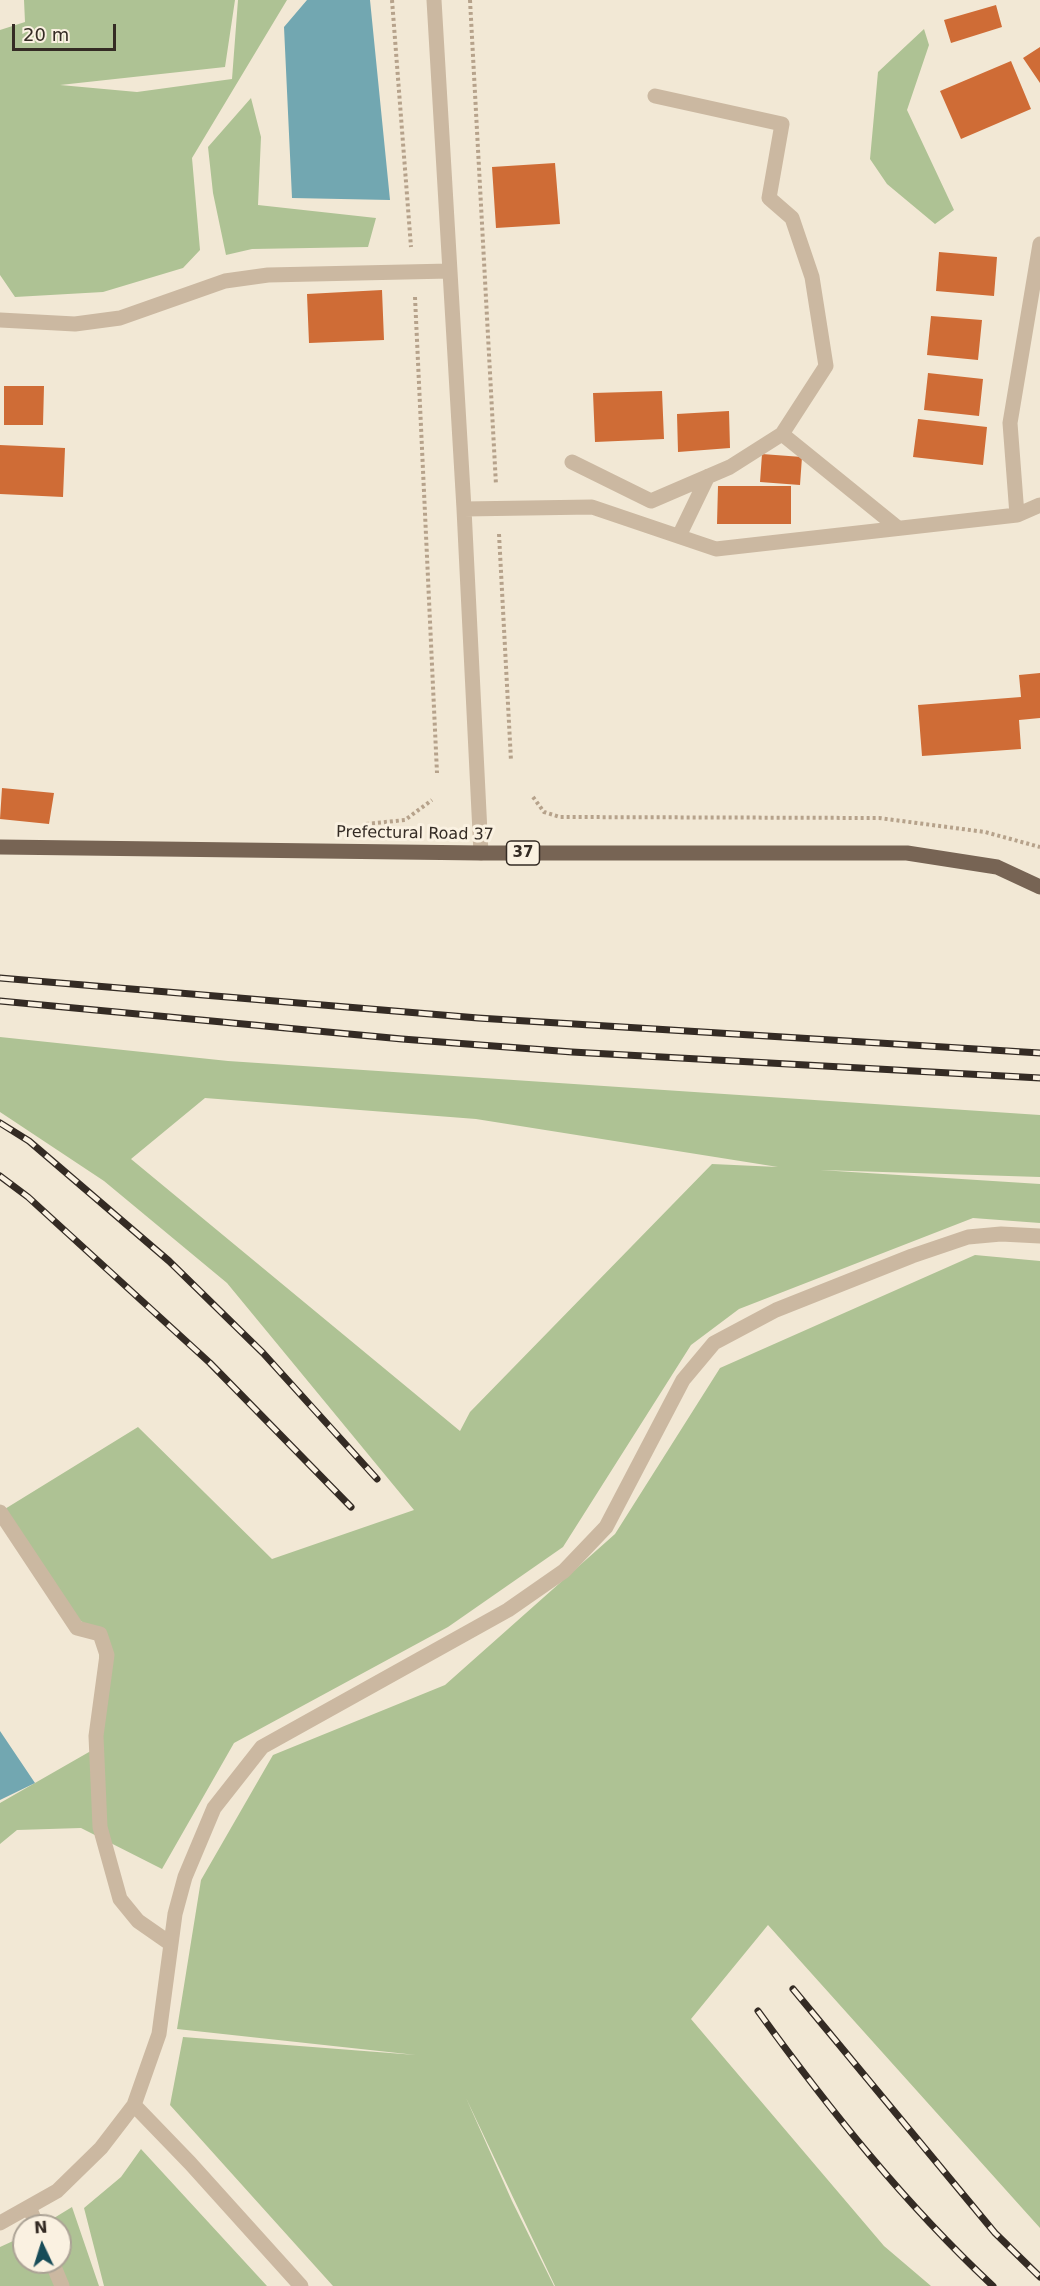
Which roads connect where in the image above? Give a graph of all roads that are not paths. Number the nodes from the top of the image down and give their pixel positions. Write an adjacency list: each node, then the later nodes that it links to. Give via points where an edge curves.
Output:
1 (434, 0): 4 (street)
2 (655, 96): 6 (street, via 782,124 769,198 792,218 812,277 826,366)
3 (1040, 244): 11 (street, via 1011,423)
4 (450, 271): 5 (street, via 268,275 225,281 120,318 75,324); 10 (street)
5 (0, 320)
6 (782, 434): 8 (street, via 730,467); 12 (street)
7 (572, 462): 8 (street, via 651,501)
8 (708, 476): 13 (street)
9 (1040, 505): 11 (street)
10 (464, 509): 13 (street, via 592,507); 15 (street)
11 (1017, 515): 12 (street)
12 (898, 528): 13 (street, via 716,549)
13 (679, 536)
14 (0, 848): 15 (main road, Prefectural Road 37 / 37)
15 (481, 852): 16 (main road, Prefectural Road 37 / 37, via 907,853 997,867)
16 (1040, 887)
17 (1040, 1236): 19 (street, via 968,1237 776,1310 714,1343 683,1380 606,1527 564,1571 508,1611 262,1747 214,1808 184,1877)
18 (0, 1512): 19 (street, via 77,1629 100,1634 108,1655 96,1736 100,1827 120,1899 138,1921)
19 (171, 1944): 20 (street, via 159,2034)
20 (134, 2106): 21 (street, via 101,2148 57,2191); 24 (street)
21 (29, 2207): 22 (street); 23 (street)
22 (32, 2214)
23 (0, 2223)
24 (301, 2286)

